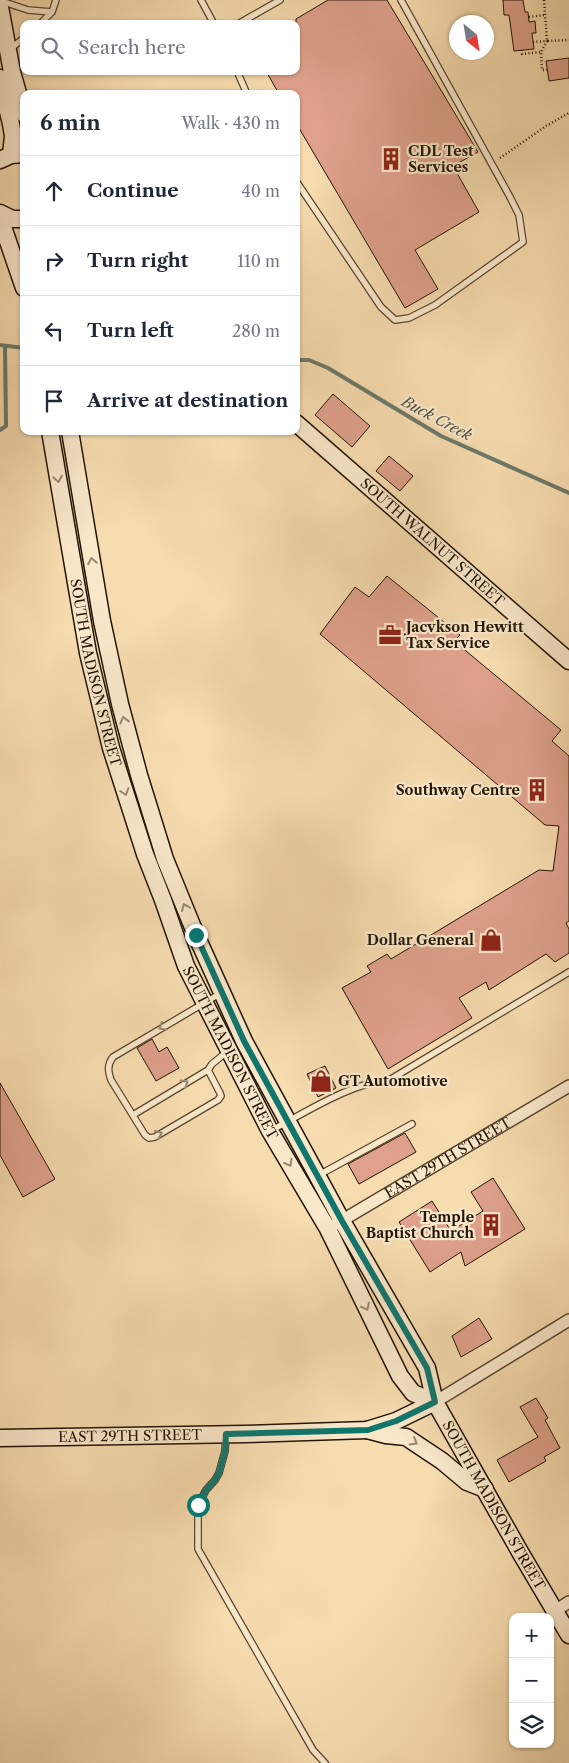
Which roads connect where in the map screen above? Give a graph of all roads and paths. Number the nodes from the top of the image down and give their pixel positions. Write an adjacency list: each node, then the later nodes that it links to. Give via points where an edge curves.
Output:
1 (0, 0): 8 (lane, via 28,10)
2 (56, 0): 8 (lane)
3 (201, 0): 12 (lane)
4 (280, 0): 13 (lane)
5 (401, 0): 29 (lane, via 519,215 523,242 435,305 410,318 395,320 381,307)
6 (544, 0): 9 (path)
7 (0, 6): 18 (main road)
8 (52, 12): 11 (lane)
9 (545, 16): 10 (path); 15 (path)
10 (529, 17)
11 (44, 20)
12 (212, 20)
13 (245, 20)
14 (20, 41): 18 (lane)
15 (547, 41): 16 (path); 17 (path); 20 (path)
16 (569, 41)
17 (533, 42)
18 (8, 50): 25 (main road)
19 (522, 50): 20 (path, via 522,54)
20 (541, 52): 21 (path, via 542,70)
21 (547, 70)
22 (239, 75): 24 (lane)
23 (0, 78): 27 (main road, via 11,124)
24 (245, 90)
25 (20, 98)
26 (569, 113): 28 (path)
27 (7, 158)
28 (500, 158)
29 (300, 187)
30 (0, 213): 32 (main road)
31 (0, 218): 33 (main road)
32 (20, 219)
33 (20, 276)
34 (300, 426): 37 (main road, SOUTH WALNUT STREET)
35 (51, 435): 40 (main road, SOUTH MADISON STREET, one-way to 40, via 88,653 111,748 145,854 186,966)
36 (71, 435): 39 (main road, SOUTH MADISON STREET, one-way to 36, via 166,859 138,775 102,621)
37 (569, 661)
38 (569, 972): 45 (lane, via 392,1079 346,1091)
39 (222, 992): 40 (lane); 45 (main road, SOUTH MADISON STREET, via 244,1041)
40 (204, 1003): 41 (main road, SOUTH MADISON STREET); 44 (lane, one-way to 44, via 138,1041 109,1062 111,1080)
41 (229, 1050): 42 (lane); 47 (main road, SOUTH MADISON STREET)
42 (208, 1070): 44 (lane, one-way to 42); 44 (lane, one-way to 42, via 145,1135 155,1138 218,1100 221,1096)
43 (569, 1086): 50 (street, EAST 29TH STREET)
44 (133, 1115)
45 (288, 1121): 47 (lane); 48 (main road, SOUTH MADISON STREET)
46 (412, 1124): 48 (lane)
47 (270, 1130): 49 (main road, SOUTH MADISON STREET, one-way to 49)
48 (318, 1176): 49 (lane); 50 (main road, SOUTH MADISON STREET)
49 (302, 1185): 51 (main road, SOUTH MADISON STREET)
50 (342, 1221): 51 (street, EAST 29TH STREET); 53 (main road, SOUTH MADISON STREET, via 427,1368)
51 (328, 1229): 53 (main road, SOUTH MADISON STREET, one-way to 53, via 400,1376 413,1393)
52 (569, 1320): 53 (street)
53 (435, 1402): 54 (main road, EAST 29TH STREET); 57 (main road, SOUTH MADISON STREET)
54 (368, 1430): 55 (main road, EAST 29TH STREET); 57 (main road, one-way to 57, via 386,1436 406,1437 442,1460 467,1482)
55 (226, 1434): 56 (main road, EAST 29TH STREET); 60 (lane, via 219,1473 198,1505 198,1550 313,1750)
56 (0, 1438)
57 (485, 1489): 58 (main road, SOUTH MADISON STREET, via 520,1552)
58 (562, 1606): 59 (main road, SOUTH MADISON STREET)
59 (569, 1635)
60 (325, 1763)

